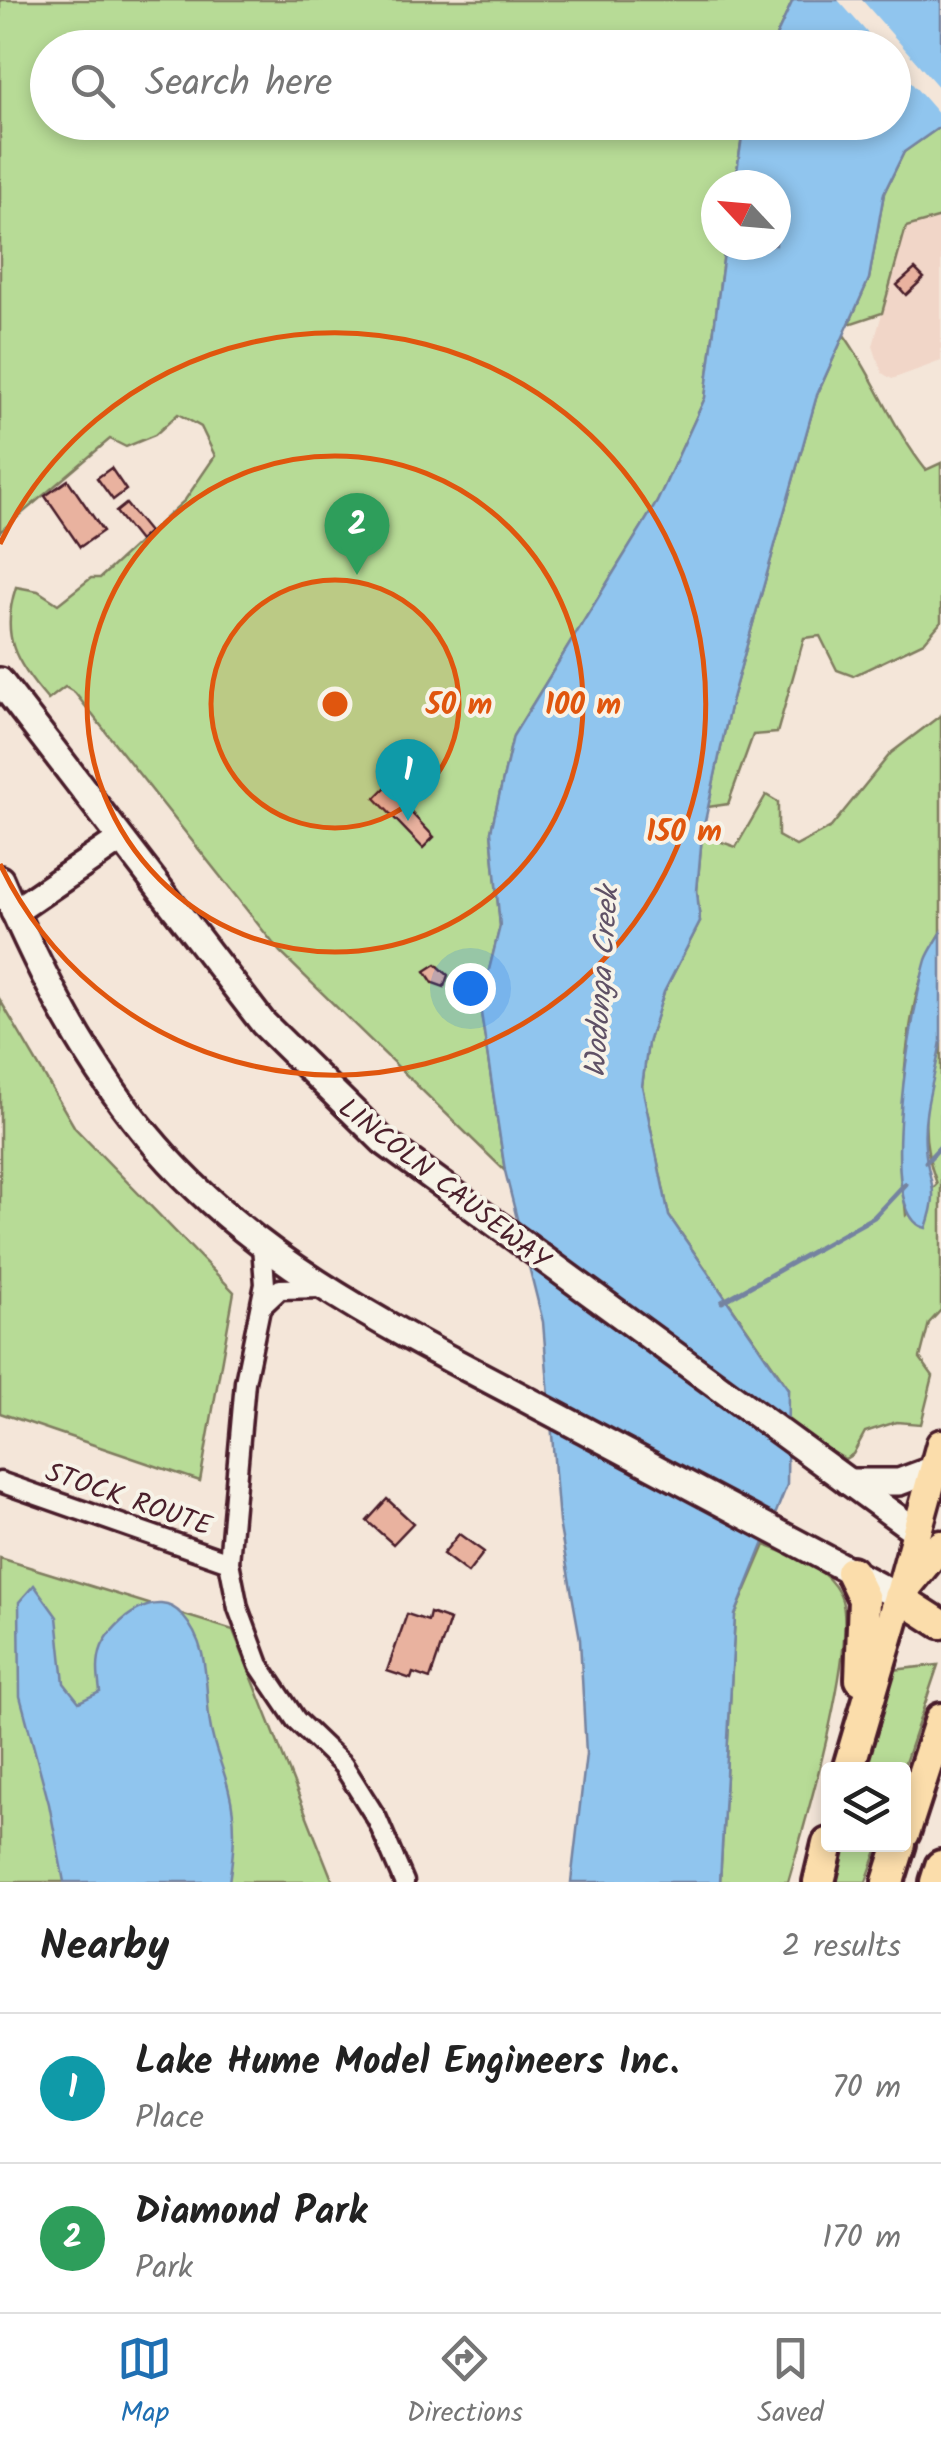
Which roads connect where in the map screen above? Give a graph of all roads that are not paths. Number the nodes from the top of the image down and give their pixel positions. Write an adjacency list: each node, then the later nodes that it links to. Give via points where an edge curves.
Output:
1 (0, 681): 2 (main road, LINCOLN CAUSEWAY)
2 (119, 840): 4 (main road); 9 (main road, LINCOLN CAUSEWAY, via 263,1022 384,1142)
3 (0, 880): 4 (main road)
4 (14, 912): 5 (main road, via 74,1032 115,1096 160,1150)
5 (262, 1246): 6 (main road); 7 (street)
6 (321, 1288): 7 (street, via 280,1289); 13 (main road)
7 (262, 1306): 12 (street, via 246,1382)
8 (937, 1457): 9 (main road, via 899,1482); 11 (main road)
9 (844, 1480): 11 (main road, LINCOLN CAUSEWAY)
10 (0, 1482): 12 (street, STOCK ROUTE)
11 (934, 1544): 14 (main road)
12 (230, 1562): 23 (street, STOCK ROUTE, via 259,1665 296,1720 343,1765 377,1819)
13 (851, 1572): 14 (main road); 17 (highway, via 864,1600)
14 (898, 1597): 15 (main road); 17 (highway)
15 (941, 1624)
16 (941, 1719): 19 (highway)
17 (858, 1732): 18 (highway)
18 (850, 1762)
19 (911, 1812)
20 (826, 1852): 24 (highway)
21 (897, 1852): 25 (highway)
22 (941, 1866): 26 (highway)
23 (404, 1882)
24 (818, 1882)
25 (888, 1882)
26 (936, 1882)

